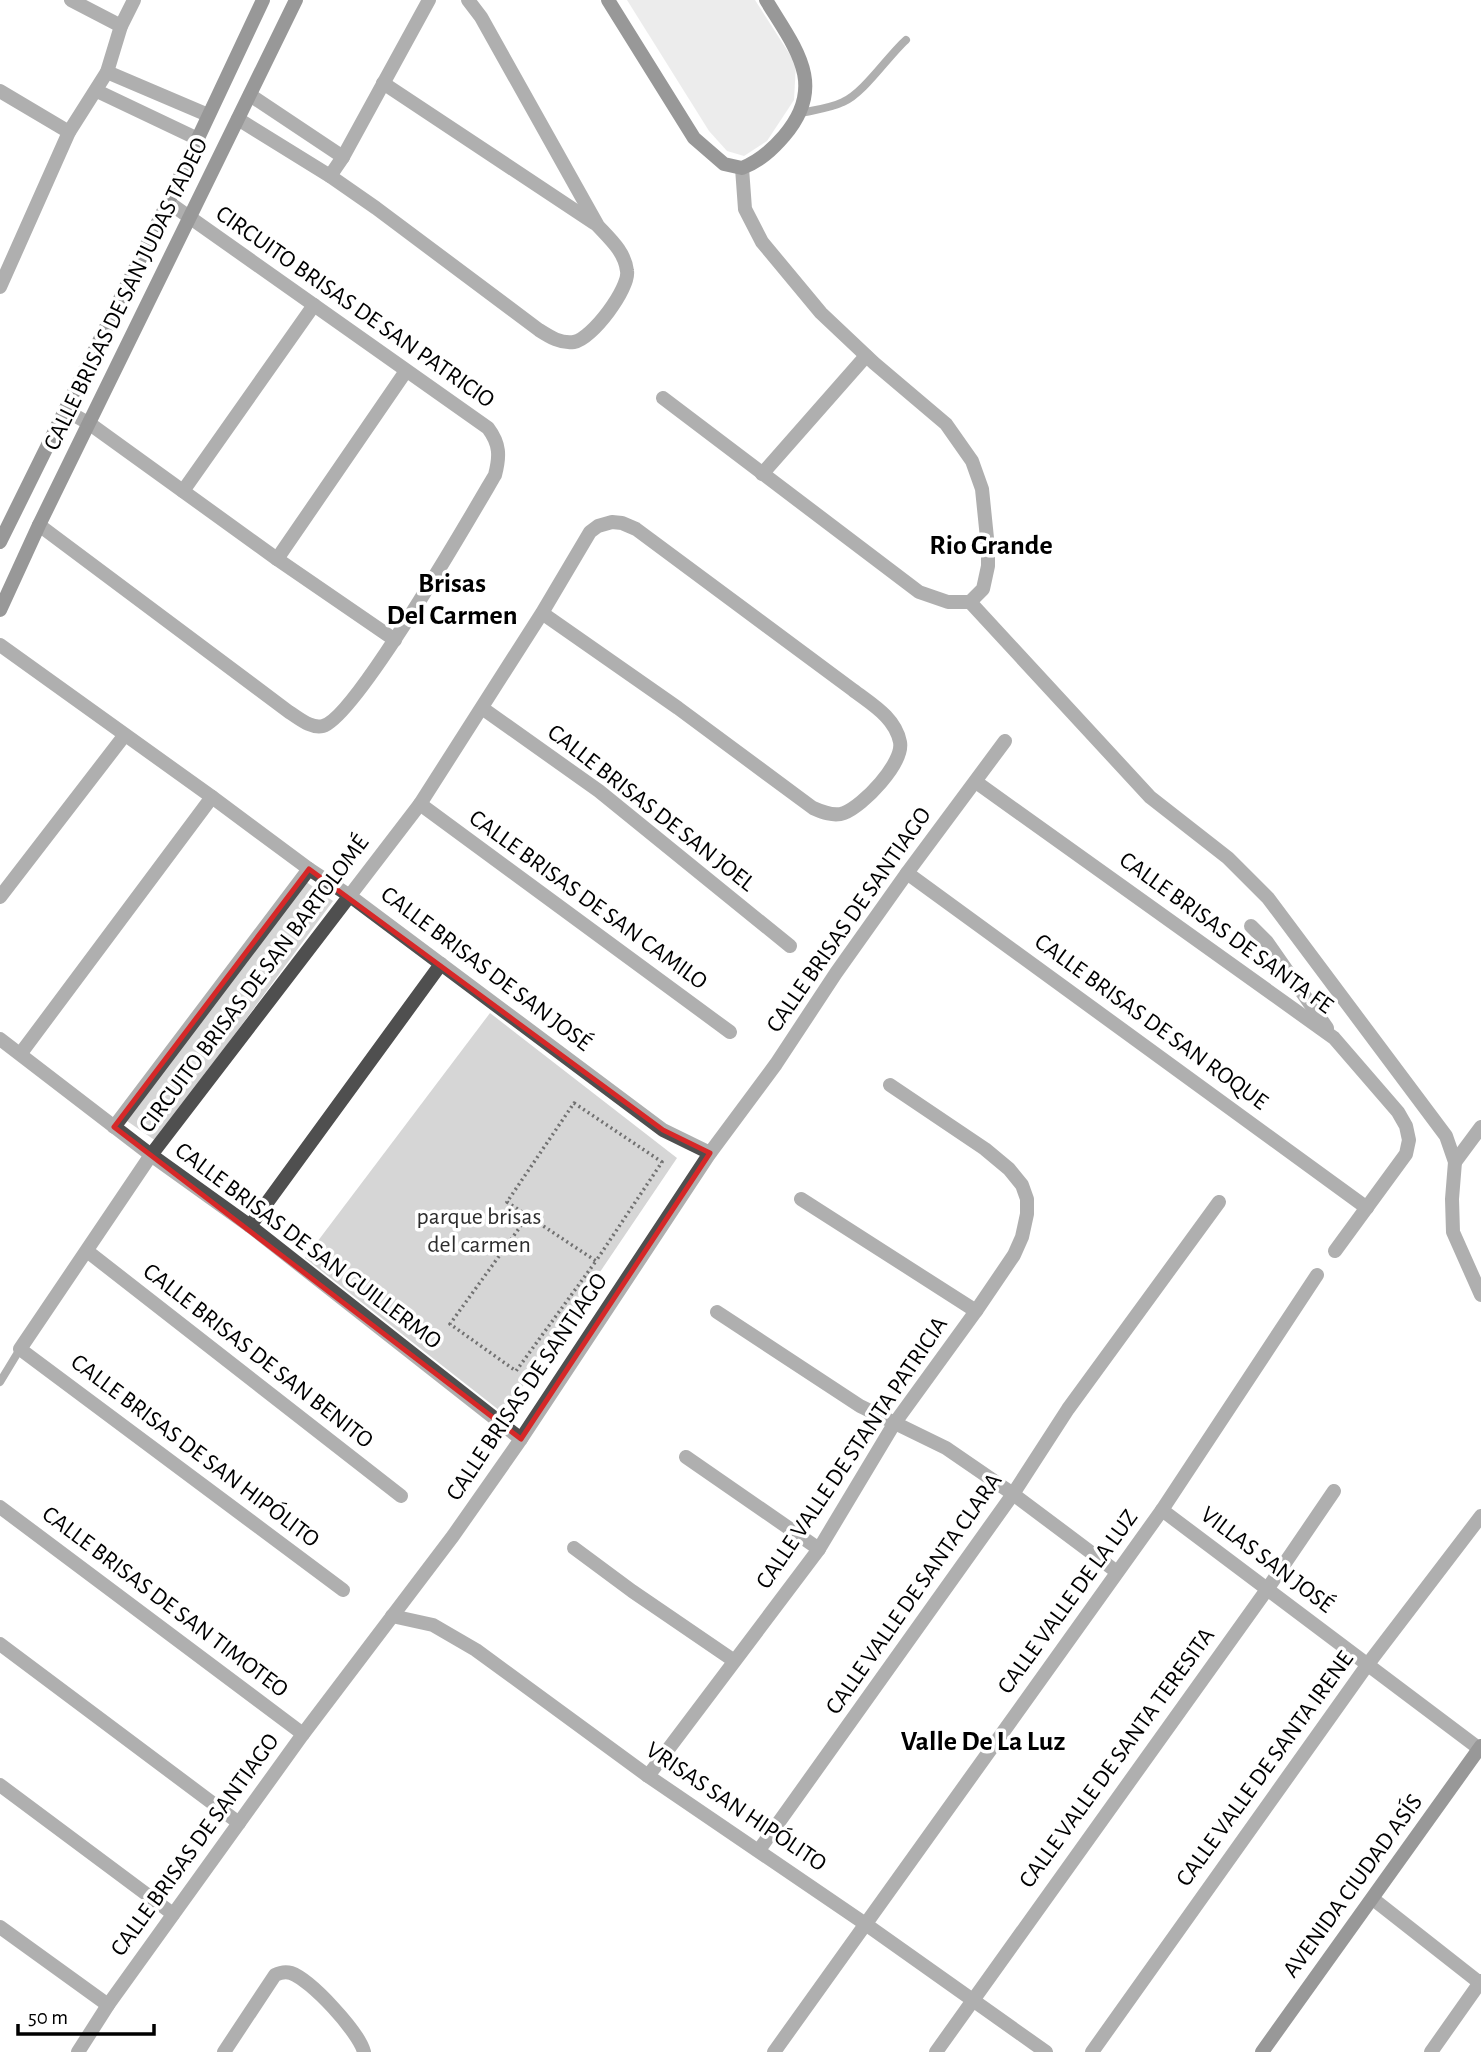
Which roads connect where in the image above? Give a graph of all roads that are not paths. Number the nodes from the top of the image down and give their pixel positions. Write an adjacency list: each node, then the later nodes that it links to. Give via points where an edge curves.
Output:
1 (71, 0): 9 (street)
2 (134, 0): 9 (street)
3 (263, 0): 17 (street, CALLE BRISAS DE SAN JUDAS TADEO)
4 (296, 0): 15 (street, CALLE BRISAS DE SAN JUDAS TADEO)
5 (429, 0): 12 (street)
6 (468, 0): 26 (street)
7 (608, 0): 22 (street, via 694,138 724,164)
8 (766, 0): 16 (street, via 802,65 806,98)
9 (121, 26): 11 (street)
10 (906, 40): 16 (lane, via 845,102)
11 (107, 72): 14 (street); 17 (street)
12 (383, 83): 21 (street); 26 (street)
13 (0, 91): 19 (street)
14 (97, 91): 19 (street); 20 (street)
15 (250, 95): 18 (street, CALLE BRISAS DE SAN JUDAS TADEO); 21 (street)
16 (801, 113): 22 (street, via 770,153)
17 (208, 115): 20 (street, CALLE BRISAS DE SAN JUDAS TADEO)
18 (238, 119): 23 (street); 25 (street, CALLE BRISAS DE SAN JUDAS TADEO)
19 (69, 132): 27 (street)
20 (198, 139): 24 (street, CALLE BRISAS DE SAN JUDAS TADEO)
21 (343, 158): 23 (street)
22 (742, 168): 29 (street, via 745,209 762,243 821,313)
23 (330, 176): 26 (street, via 556,340 571,342 588,335 626,285 625,260)
24 (168, 202): 25 (street, CIRCUITO BRISAS DE SAN PATRICIO); 32 (street, CALLE BRISAS DE SAN JUDAS TADEO)
25 (190, 218): 28 (street, CIRCUITO BRISAS DE SAN PATRICIO); 33 (street, CALLE BRISAS DE SAN JUDAS TADEO)
26 (598, 226)
27 (0, 287)
28 (314, 305): 30 (street, CIRCUITO BRISAS DE SAN PATRICIO); 35 (street)
29 (866, 355): 34 (street); 39 (street, via 946,425 972,461 982,489 988,566 983,589)
30 (406, 371): 38 (street); 42 (street, CIRCUITO BRISAS DE SAN PATRICIO, via 488,428 499,452 495,475)
31 (663, 398): 34 (street)
32 (65, 410): 33 (street); 37 (street, CALLE BRISAS DE SAN JUDAS TADEO)
33 (90, 424): 35 (street); 36 (street, CALLE BRISAS DE SAN JUDAS TADEO)
34 (762, 474): 39 (street, via 919,592 948,602)
35 (183, 491): 38 (street)
36 (38, 525): 40 (street, CALLE BRISAS DE SAN JUDAS TADEO); 42 (street, CIRCUITO BRISAS DE SAN PATRICIO, via 309,724 324,726 340,716)
37 (0, 542)
38 (277, 559): 42 (street)
39 (970, 602): 66 (street, via 1150,797 1228,858 1268,898 1446,1136)
40 (0, 610)
41 (542, 612): 41 (street, CIRCUITO BRISAS DE SAN BARTOLOMÉ, via 590,532 612,522 622,523 649,538 886,715 900,745 894,765 867,797 843,814 813,808); 44 (street, CIRCUITO BRISAS DE SAN BARTOLOMÉ)
42 (396, 640)
43 (0, 645): 45 (street, CALLE BRISAS DE SAN JOSÉ)
44 (482, 708): 49 (street, CIRCUITO BRISAS DE SAN BARTOLOMÉ); 55 (street, CALLE BRISAS DE SAN JOEL, via 599,791)
45 (124, 736): 48 (street, CALLE BRISAS DE SAN JOSÉ); 53 (street)
46 (1005, 741): 47 (street, CALLE BRISAS DE SANTIAGO)
47 (976, 782): 51 (street, CALLE BRISAS DE SANTIAGO); 58 (street, CALLE BRISAS DE SANTA FE)
48 (212, 797): 50 (street, CALLE BRISAS DE SAN JOSÉ); 60 (street)
49 (420, 804): 52 (street, CIRCUITO BRISAS DE SAN BARTOLOMÉ); 57 (street, CALLE BRISAS DE SAN CAMILO)
50 (309, 869): 52 (street, CALLE BRISAS DE SAN JOSÉ); 62 (street)
51 (907, 873): 64 (street, CALLE BRISAS DE SANTIAGO); 69 (street, CALLE BRISAS DE SAN ROQUE)
52 (350, 896): 56 (street, CALLE BRISAS DE SAN JOSÉ); 65 (street, CIRCUITO BRISAS DE SAN BARTOLOMÉ)
53 (0, 897)
54 (1251, 926): 58 (street)
55 (790, 946)
56 (441, 964): 64 (street, CALLE BRISAS DE SAN JOSÉ, via 663,1130); 70 (street)
57 (730, 1032)
58 (1334, 1038): 69 (street, CALLE BRISAS DE SANTA FE, via 1398,1112 1409,1140 1406,1154)
59 (0, 1039): 60 (street, CALLE BRISAS DE SAN GUILLERMO)
60 (21, 1053): 62 (street, CALLE BRISAS DE SAN GUILLERMO)
61 (890, 1085): 75 (street, CALLE VALLE DE STANTA PATRICIA, via 985,1149 1022,1185 1027,1214 1021,1237)
62 (114, 1127): 65 (street, CALLE BRISAS DE SAN GUILLERMO)
63 (1481, 1127): 66 (street)
64 (710, 1153): 80 (street, CALLE BRISAS DE SANTIAGO)
65 (151, 1155): 70 (street, CALLE BRISAS DE SAN GUILLERMO); 71 (street, CIRCUITO BRISAS DE SAN BARTOLOMÉ)
66 (1455, 1162): 74 (street, via 1453,1232)
67 (802, 1199): 75 (street)
68 (1219, 1202): 83 (street, CALLE VALLE DE SANTA CLARA, via 1061,1419)
69 (1367, 1208): 72 (street)
70 (250, 1226): 80 (street, CALLE BRISAS DE SAN GUILLERMO)
71 (87, 1251): 77 (street, CIRCUITO BRISAS DE SAN BARTOLOMÉ); 84 (street, CALLE BRISAS DE SAN BENITO)
72 (1335, 1251)
73 (1317, 1275): 86 (street, CALLE VALLE DE LA LUZ)
74 (1481, 1294)
75 (976, 1311): 79 (street, CALLE VALLE DE STANTA PATRICIA)
76 (717, 1312): 79 (street)
77 (20, 1349): 78 (lane, CIRCUITO BRISAS DE SAN BARTOLOMÉ); 92 (street, CALLE BRISAS DE SAN HIPÓLITO)
78 (0, 1382)
79 (894, 1424): 83 (street, via 946,1448); 89 (street, CALLE VALLE DE STANTA PATRICIA)
80 (521, 1438): 93 (street, CALLE BRISAS DE SANTIAGO)
81 (686, 1457): 89 (street)
82 (1334, 1491): 91 (street, CALLE VALLE DE SANTA TERESITA)
83 (1013, 1494): 90 (street); 102 (street, CALLE VALLE DE SANTA CLARA)
84 (401, 1496)
85 (0, 1507): 97 (street, CALLE BRISAS DE SAN TIMOTEO)
86 (1162, 1510): 90 (street, CALLE VALLE DE LA LUZ); 91 (street, VILLAS SAN JOSÉ)
87 (1481, 1516): 96 (street, CALLE VALLE DE SANTA IRENE)
88 (574, 1548): 95 (street)
89 (819, 1549): 95 (street, CALLE VALLE DE STANTA PATRICIA)
90 (1117, 1572): 105 (street, CALLE VALLE DE LA LUZ)
91 (1268, 1588): 96 (street, VILLAS SAN JOSÉ); 108 (street, CALLE VALLE DE SANTA TERESITA)
92 (343, 1590)
93 (392, 1616): 97 (street, CALLE BRISAS DE SANTIAGO); 99 (street, VRISAS SAN HIPÓLITO, via 433,1625 476,1650)
94 (0, 1644): 101 (street)
95 (733, 1660): 99 (street, CALLE VALLE DE STANTA PATRICIA)
96 (1368, 1664): 98 (street, VILLAS SAN JOSÉ); 116 (street, CALLE VALLE DE SANTA IRENE)
97 (303, 1734): 101 (street, CALLE BRISAS DE SANTIAGO)
98 (1480, 1748): 103 (street, AVENIDA CIUDAD ASÍS)
99 (648, 1776): 102 (street, VRISAS SAN HIPÓLITO)
100 (0, 1785): 104 (street)
101 (239, 1823): 104 (street, CALLE BRISAS DE SANTIAGO)
102 (759, 1850): 105 (street, VRISAS SAN HIPÓLITO)
103 (1373, 1899): 107 (street); 117 (street, AVENIDA CIUDAD ASÍS)
104 (173, 1914): 109 (street, CALLE BRISAS DE SANTIAGO)
105 (864, 1923): 108 (street, VRISAS SAN HIPÓLITO); 113 (street, CALLE VALLE DE LA LUZ)
106 (0, 1927): 109 (street)
107 (1480, 1982): 118 (street)
108 (972, 2000): 114 (street, CALLE VALLE DE SANTA TERESITA); 115 (street, VRISAS SAN HIPÓLITO)
109 (107, 2005): 110 (street, CALLE BRISAS DE SANTIAGO)
110 (78, 2052)
111 (224, 2052): 112 (street, via 275,1975 285,1972 294,1973 319,1993)
112 (364, 2052)
113 (774, 2052)
114 (936, 2052)
115 (1046, 2052)
116 (1092, 2052)
117 (1262, 2052)
118 (1431, 2052)

